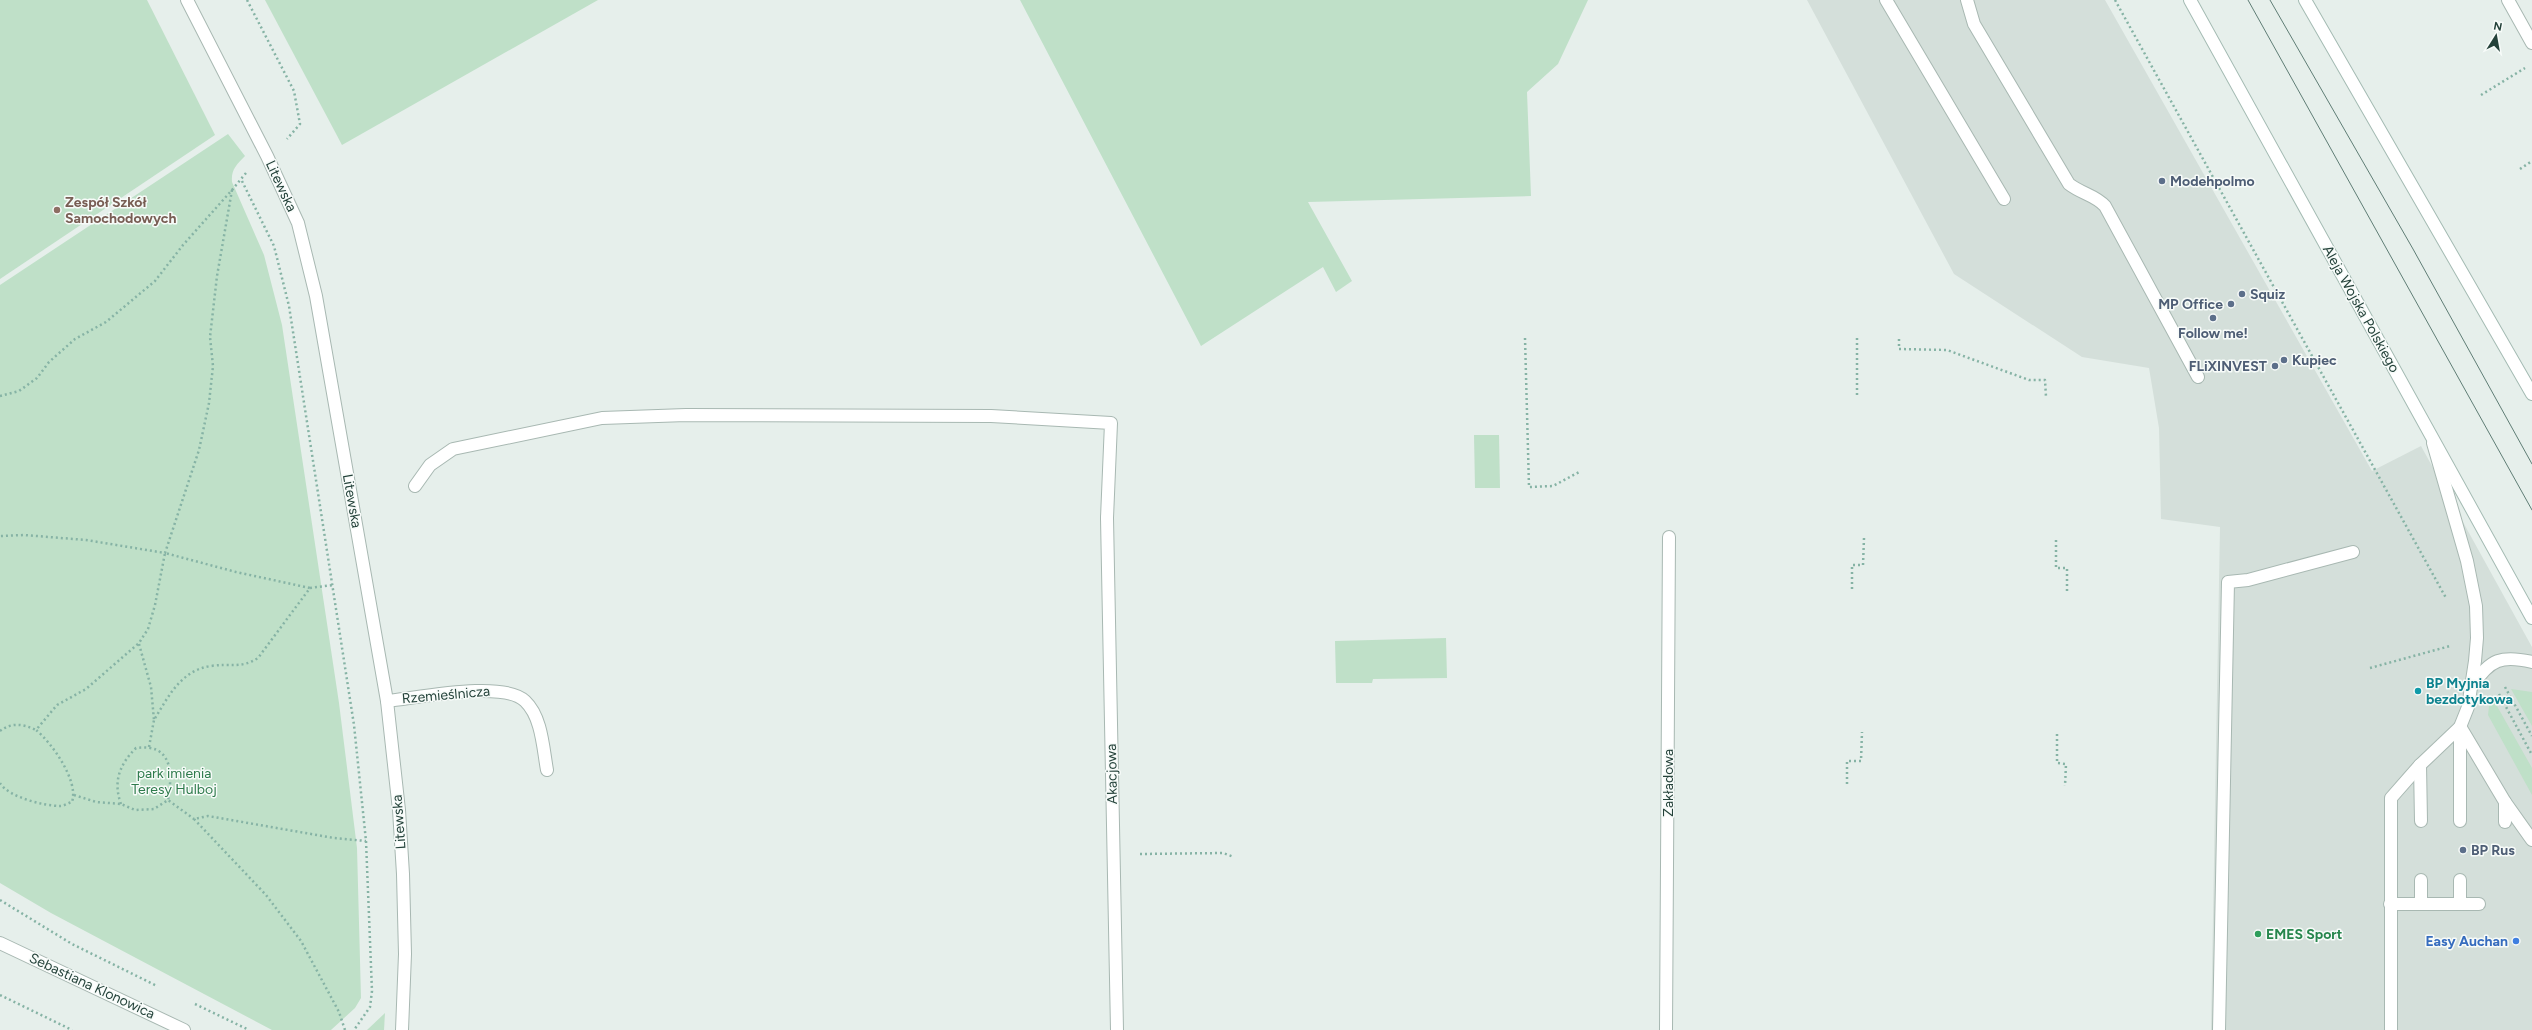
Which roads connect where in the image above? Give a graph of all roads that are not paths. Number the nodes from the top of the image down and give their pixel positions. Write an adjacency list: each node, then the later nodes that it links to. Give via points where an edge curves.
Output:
1 (187, 0): 18 (street, Litewska, via 267,156 298,223 316,296)
2 (1886, 0): 8 (street)
3 (1967, 0): 9 (street, via 1974,24 2069,184 2105,206)
4 (2190, 0): 11 (street, Aleja Wojska Polskiego)
5 (2306, 0): 10 (street)
6 (2508, 0): 7 (street)
7 (2532, 43)
8 (2004, 199)
9 (2198, 376)
10 (2532, 394)
11 (2428, 429): 15 (street, Aleja Wojska Polskiego); 17 (street, via 2467,561 2476,606 2476,652)
12 (415, 486): 36 (street, Akacjowa, via 430,465 453,449 602,418 686,415 991,416 1111,423 1107,518)
13 (1669, 537): 37 (street, Zakładowa)
14 (2353, 552): 38 (street, via 2248,580 2228,582)
15 (2532, 618)
16 (2532, 662): 17 (street, via 2512,657 2492,663)
17 (2471, 687): 19 (street, via 2468,707)
18 (387, 701): 21 (street, Rzemieślnicza, via 489,690 513,692 526,701 537,721); 35 (street, Litewska, via 403,874 405,954)
19 (2460, 727): 20 (street); 22 (street); 24 (street)
20 (2420, 765): 23 (street); 29 (street, via 2391,798)
21 (547, 770)
22 (2505, 802): 25 (street); 26 (street)
23 (2420, 821)
24 (2460, 821)
25 (2505, 822)
26 (2532, 840)
27 (2420, 880): 30 (street)
28 (2460, 880): 31 (street)
29 (2390, 904): 30 (street); 39 (street)
30 (2421, 904): 31 (street)
31 (2460, 904): 32 (street)
32 (2478, 904)
33 (0, 943): 34 (street, Sebastiana Klonowica)
34 (184, 1030)
35 (402, 1030)
36 (1117, 1030)
37 (1666, 1030)
38 (2219, 1030)
39 (2391, 1030)

